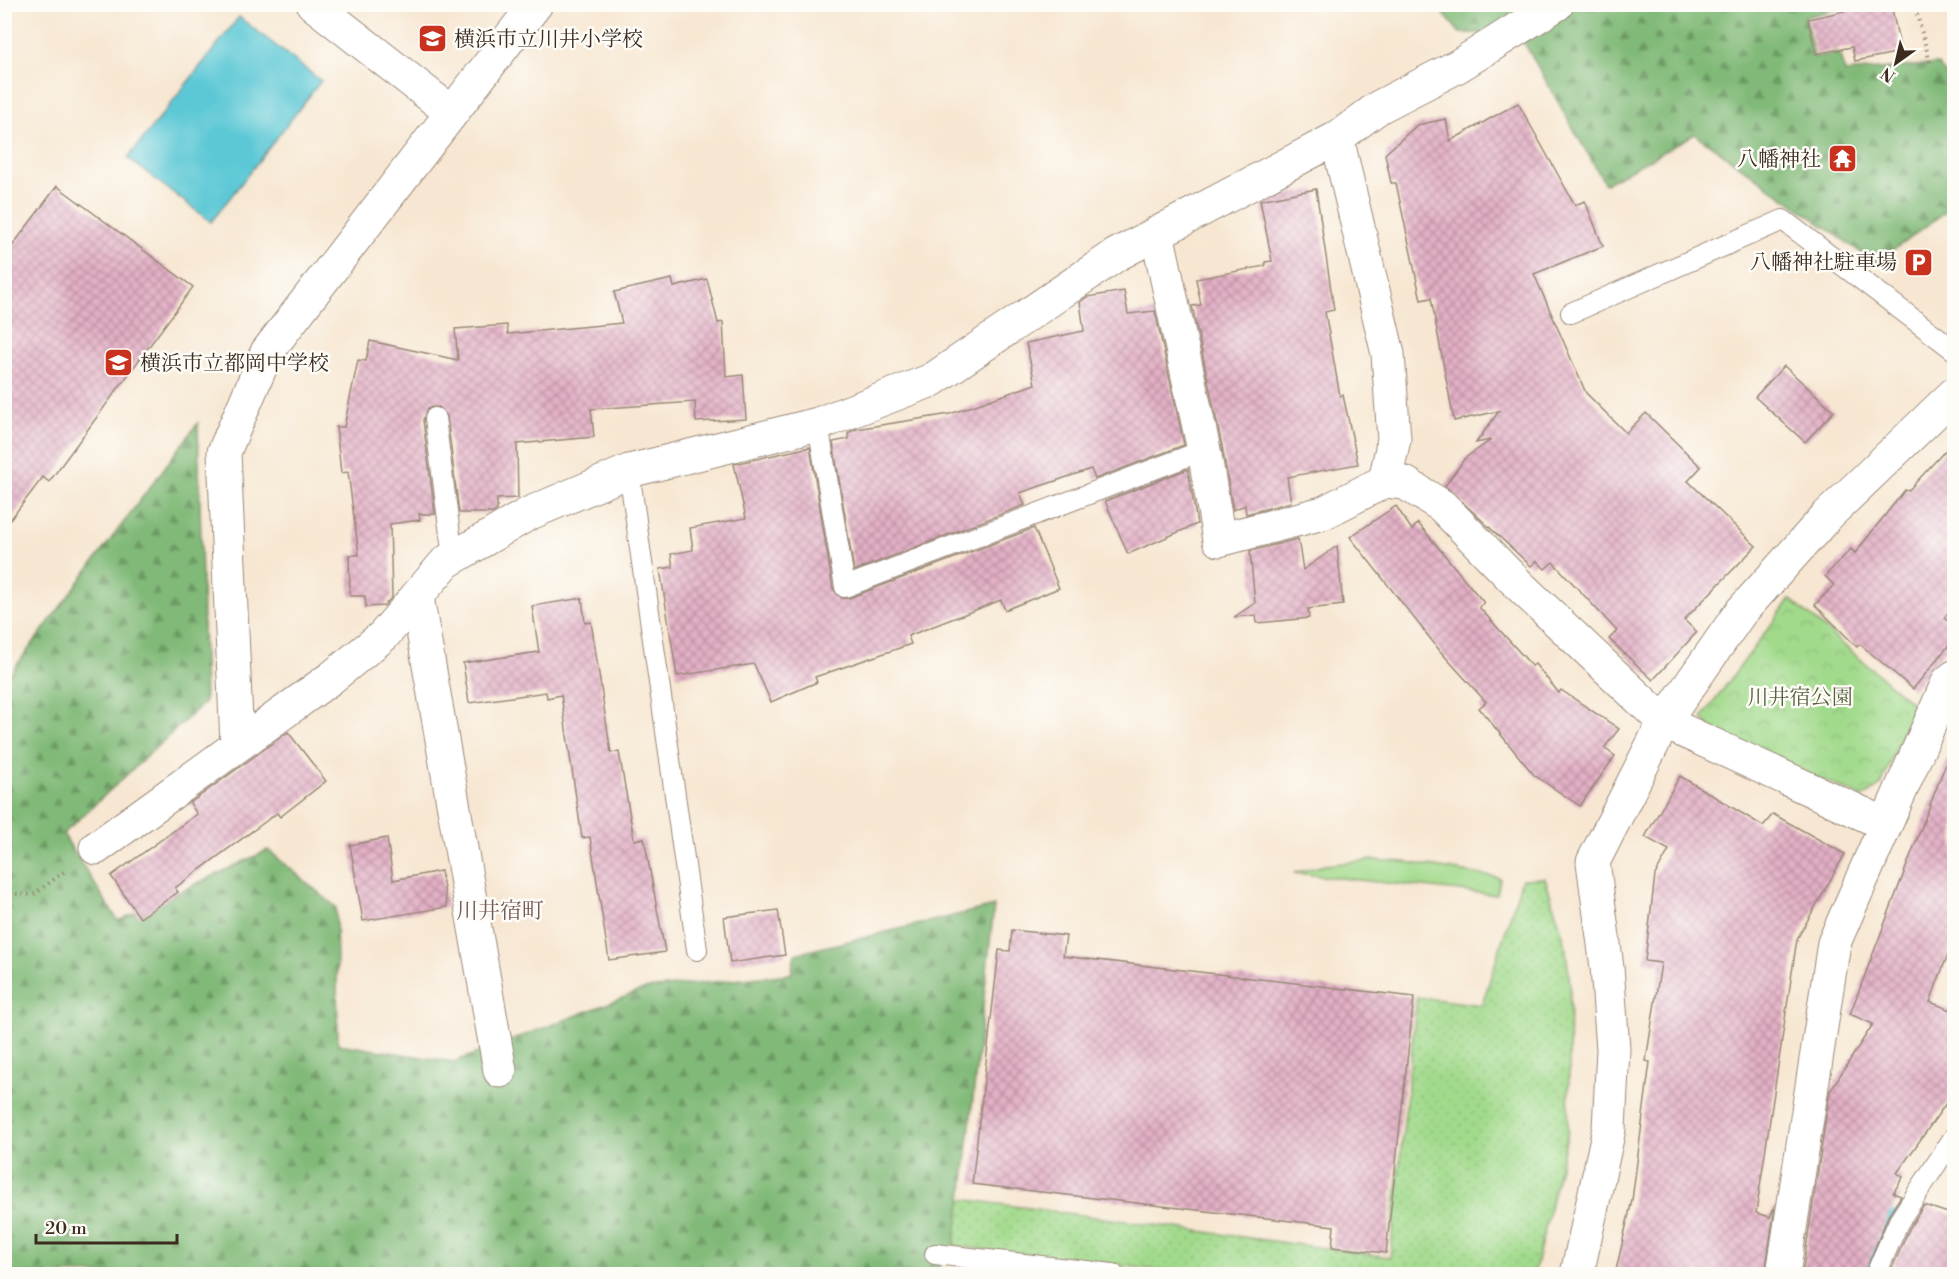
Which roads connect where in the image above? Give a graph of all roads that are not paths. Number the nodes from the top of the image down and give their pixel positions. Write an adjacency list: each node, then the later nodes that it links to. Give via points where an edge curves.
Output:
1 (313, 4): 4 (street)
2 (536, 4): 4 (street)
3 (1557, 4): 5 (street, via 1458,66 1379,107)
4 (451, 112): 19 (street, via 267,352 224,452)
5 (1337, 138): 6 (street); 14 (street, via 1388,354 1394,439)
6 (1157, 233): 11 (street, via 1116,255 932,380); 12 (street)
7 (1571, 314): 8 (lane, via 1783,220)
8 (1954, 350)
9 (1954, 394): 18 (street, via 1827,516 1740,613)
10 (435, 418): 15 (lane)
11 (818, 424): 12 (lane, via 845,587); 13 (street)
12 (1204, 450): 14 (street, via 1219,540 1323,513)
13 (629, 471): 15 (street, via 528,514); 22 (lane)
14 (1385, 481): 18 (street, via 1405,483 1442,506)
15 (453, 558): 16 (street)
16 (417, 597): 19 (street, via 384,636); 23 (street)
17 (1954, 677): 20 (street, via 1948,682)
18 (1664, 722): 20 (street); 27 (street, via 1593,862 1613,1049 1609,1129)
19 (237, 744): 21 (street)
20 (1885, 824): 28 (street, via 1834,943)
21 (96, 848)
22 (697, 950)
23 (500, 1071)
24 (1954, 1137): 29 (lane, via 1899,1221)
25 (935, 1254): 26 (lane)
26 (1113, 1275)
27 (1577, 1275)
28 (1784, 1275)
29 (1876, 1275)

